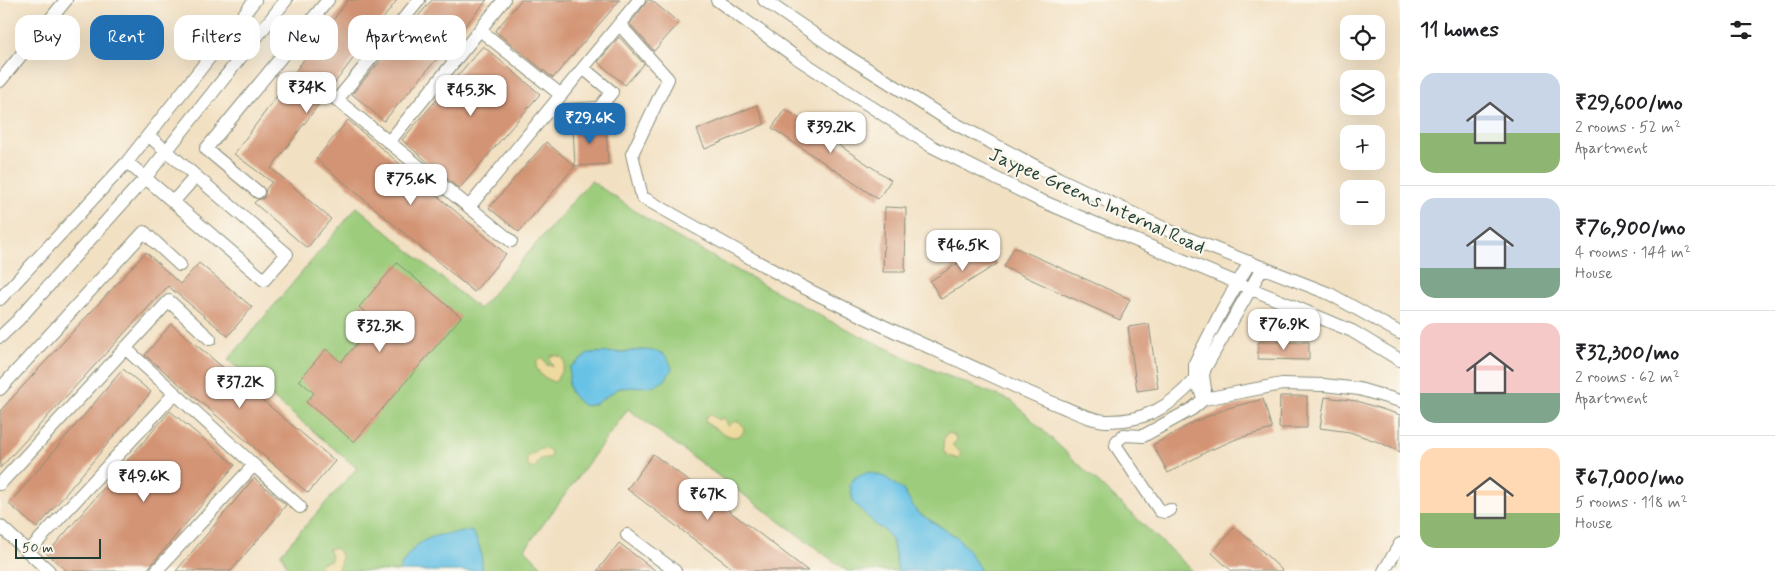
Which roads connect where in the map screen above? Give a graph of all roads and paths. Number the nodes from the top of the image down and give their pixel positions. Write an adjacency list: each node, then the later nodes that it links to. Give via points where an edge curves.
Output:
1 (66, 0): 13 (street)
2 (255, 0): 16 (street)
3 (286, 0): 18 (street)
4 (328, 0): 22 (street, via 206,149)
5 (419, 0): 17 (street, via 337,100)
6 (504, 0): 11 (street)
7 (639, 0): 10 (street)
8 (717, 0): 29 (street, Jaypee Greens Internal Road, via 797,58 931,146 1037,199)
9 (764, 0): 26 (street, Jaypee Greens Internal Road, via 950,121 1058,178 1172,232)
10 (619, 24): 12 (street); 36 (street, via 668,79 632,154 642,197 802,286 1088,418 1105,421 1145,417 1178,396)
11 (480, 30): 14 (street); 17 (street)
12 (583, 68): 14 (street); 15 (street, via 612,92 608,97 599,108)
13 (0, 81)
14 (561, 95): 15 (street)
15 (548, 111): 24 (street)
16 (148, 136): 18 (street); 19 (street)
17 (388, 142): 24 (street)
18 (167, 151): 20 (street); 21 (street)
19 (127, 162): 21 (street); 30 (street)
20 (196, 176): 23 (street); 23 (street, via 287,254 264,280)
21 (145, 178): 23 (street); 32 (street)
22 (258, 192)
23 (173, 202)
24 (469, 207): 25 (street)
25 (511, 241)
26 (1250, 262): 28 (street, Jaypee Greens Internal Road); 29 (street)
27 (180, 265): 37 (street, via 144,232)
28 (1263, 267): 29 (street); 31 (street, Jaypee Greens Internal Road, via 1330,294)
29 (1244, 285): 35 (street, Jaypee Greens Internal Road, via 1352,331); 36 (street, via 1223,308 1195,363); 39 (street, via 1205,368)
30 (0, 299)
31 (1400, 333)
32 (0, 337)
33 (210, 339): 34 (street, via 169,301)
34 (126, 348): 38 (street); 42 (street)
35 (1400, 360)
36 (1194, 379): 39 (street)
37 (0, 389)
38 (175, 393): 41 (street); 48 (street)
39 (1206, 399): 40 (street, via 1282,384 1358,389); 44 (street, via 1143,436 1124,435 1117,441 1116,446 1160,511)
40 (1400, 401)
41 (254, 465): 43 (street); 50 (street)
42 (0, 484)
43 (300, 507)
44 (1170, 510)
45 (0, 526): 48 (street)
46 (627, 535): 51 (street)
47 (1400, 544): 52 (street)
48 (28, 552): 49 (street)
49 (49, 571)
50 (156, 571)
51 (675, 571)
52 (1384, 571)

